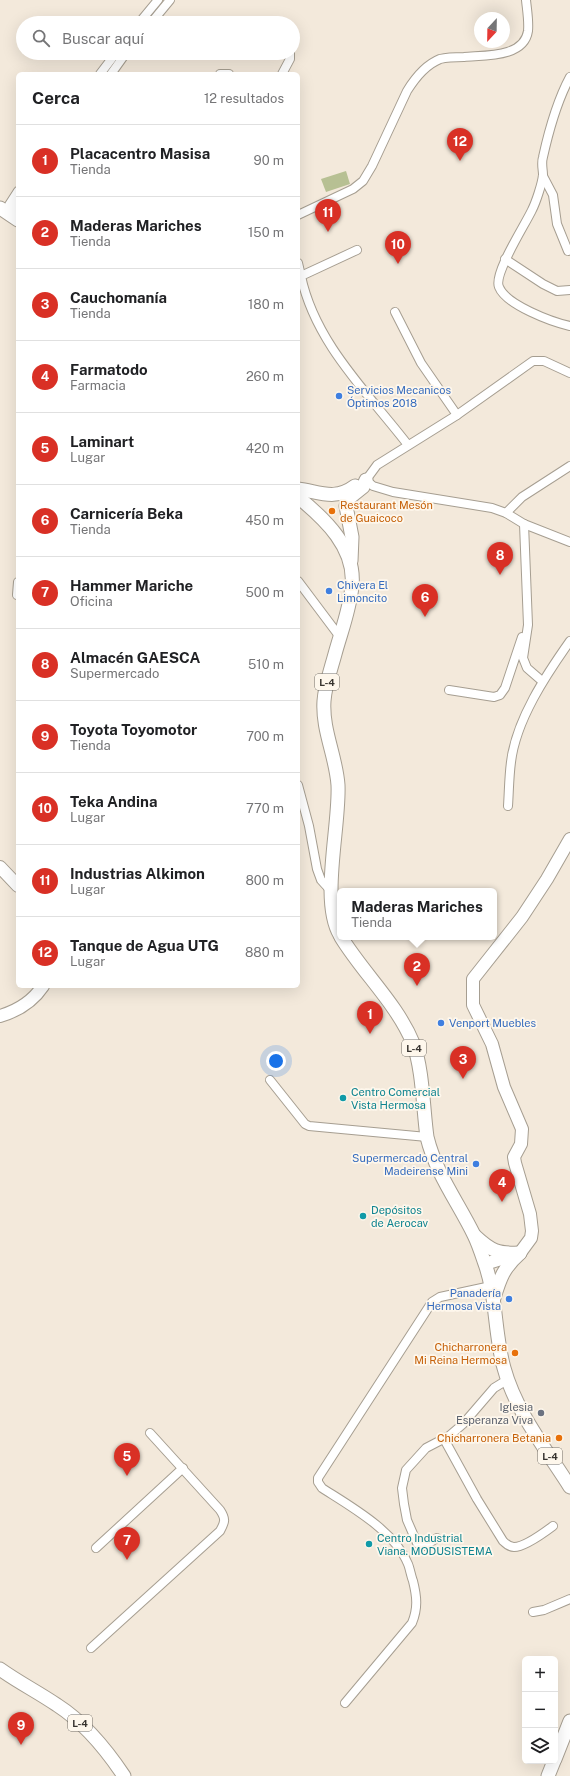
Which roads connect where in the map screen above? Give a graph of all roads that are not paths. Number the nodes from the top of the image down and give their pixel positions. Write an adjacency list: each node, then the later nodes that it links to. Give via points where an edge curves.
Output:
1 (158, 0): 4 (street)
2 (170, 0): 5 (street)
3 (526, 0): 17 (street, via 528,33 520,45 496,55 445,58 428,66 407,91 363,182)
4 (145, 16)
5 (157, 16)
6 (111, 60): 9 (street)
7 (121, 60): 10 (street)
8 (289, 60): 11 (street)
9 (102, 72)
10 (112, 72)
11 (283, 72)
12 (570, 77): 13 (street, via 560,98 542,159)
13 (543, 176): 19 (street, via 553,195 557,224); 20 (street, via 533,208)
14 (16, 194): 16 (street, via 9,205)
15 (16, 206): 16 (street)
16 (9, 214)
17 (300, 214)
18 (357, 250): 22 (street)
19 (568, 252)
20 (505, 259): 23 (street, via 557,291); 25 (street, via 498,281 499,288 504,294 518,305 538,315)
21 (300, 272): 22 (street)
22 (301, 276): 28 (street, via 316,320 332,349)
23 (570, 290)
24 (395, 312): 27 (street, via 421,363)
25 (570, 326)
26 (570, 373): 27 (street, via 544,361 533,361)
27 (457, 415): 28 (street)
28 (408, 446): 30 (street, via 377,465)
29 (570, 466): 33 (street, via 522,497)
30 (366, 480): 31 (main road, via 340,495); 33 (street, via 373,486 393,492 492,508); 36 (main road, via 363,487 348,499 346,506 352,536)
31 (300, 489)
32 (300, 499): 36 (main road, L-4, via 335,531)
33 (506, 513): 34 (street)
34 (524, 524): 35 (street); 38 (street)
35 (570, 542)
36 (350, 564): 39 (main road, L-4, via 352,585)
37 (300, 584): 39 (street)
38 (528, 621): 41 (street, via 523,658 527,668); 42 (street, via 505,688 500,695 494,697)
39 (340, 637): 48 (main road, L-4, via 324,701 324,723 338,784)
40 (570, 641): 41 (street)
41 (542, 681): 44 (street, via 520,728 511,761)
42 (449, 690)
43 (300, 792): 48 (street, via 317,869 321,880)
44 (508, 806)
45 (570, 839): 56 (street, via 522,917 473,979 473,1005 492,1044 504,1087 522,1130 521,1144 514,1157 530,1214 532,1231 528,1244)
46 (0, 867): 47 (street)
47 (16, 884)
48 (331, 890): 49 (main road, L-4, via 330,903)
49 (337, 929)
50 (344, 940): 54 (main road, L-4, via 404,1025 413,1045 418,1063)
51 (41, 988): 52 (street, via 17,1010)
52 (0, 1016)
53 (270, 1080): 54 (street, via 309,1126)
54 (427, 1137): 55 (main road, L-4, via 440,1176)
55 (474, 1235): 56 (main road, via 498,1252); 57 (main road, L-4)
56 (520, 1253): 57 (street); 59 (main road, via 506,1266)
57 (485, 1264): 58 (main road, L-4)
58 (491, 1286): 59 (main road, L-4); 72 (street, via 440,1297 432,1302 318,1478 322,1488 372,1521 392,1539 408,1563 417,1597 416,1613 412,1623)
59 (493, 1300): 60 (main road, L-4)
60 (507, 1380): 62 (street, via 494,1388 463,1424); 64 (main road, L-4, via 523,1415)
61 (150, 1433): 63 (street)
62 (444, 1439): 65 (street, via 477,1499 508,1546 522,1544); 66 (street, via 426,1448 406,1470 402,1488 407,1520 417,1543 424,1546)
63 (183, 1468): 67 (street); 70 (street, via 225,1516 225,1523 220,1531)
64 (570, 1487)
65 (553, 1526)
66 (437, 1538)
67 (96, 1548)
68 (570, 1599): 69 (street)
69 (533, 1612)
70 (91, 1648)
71 (0, 1669): 76 (main road, L-4, via 72,1716 95,1738)
72 (345, 1703)
73 (570, 1721): 74 (main road)
74 (558, 1752)
75 (553, 1764): 77 (main road)
76 (124, 1776)
77 (548, 1776)

